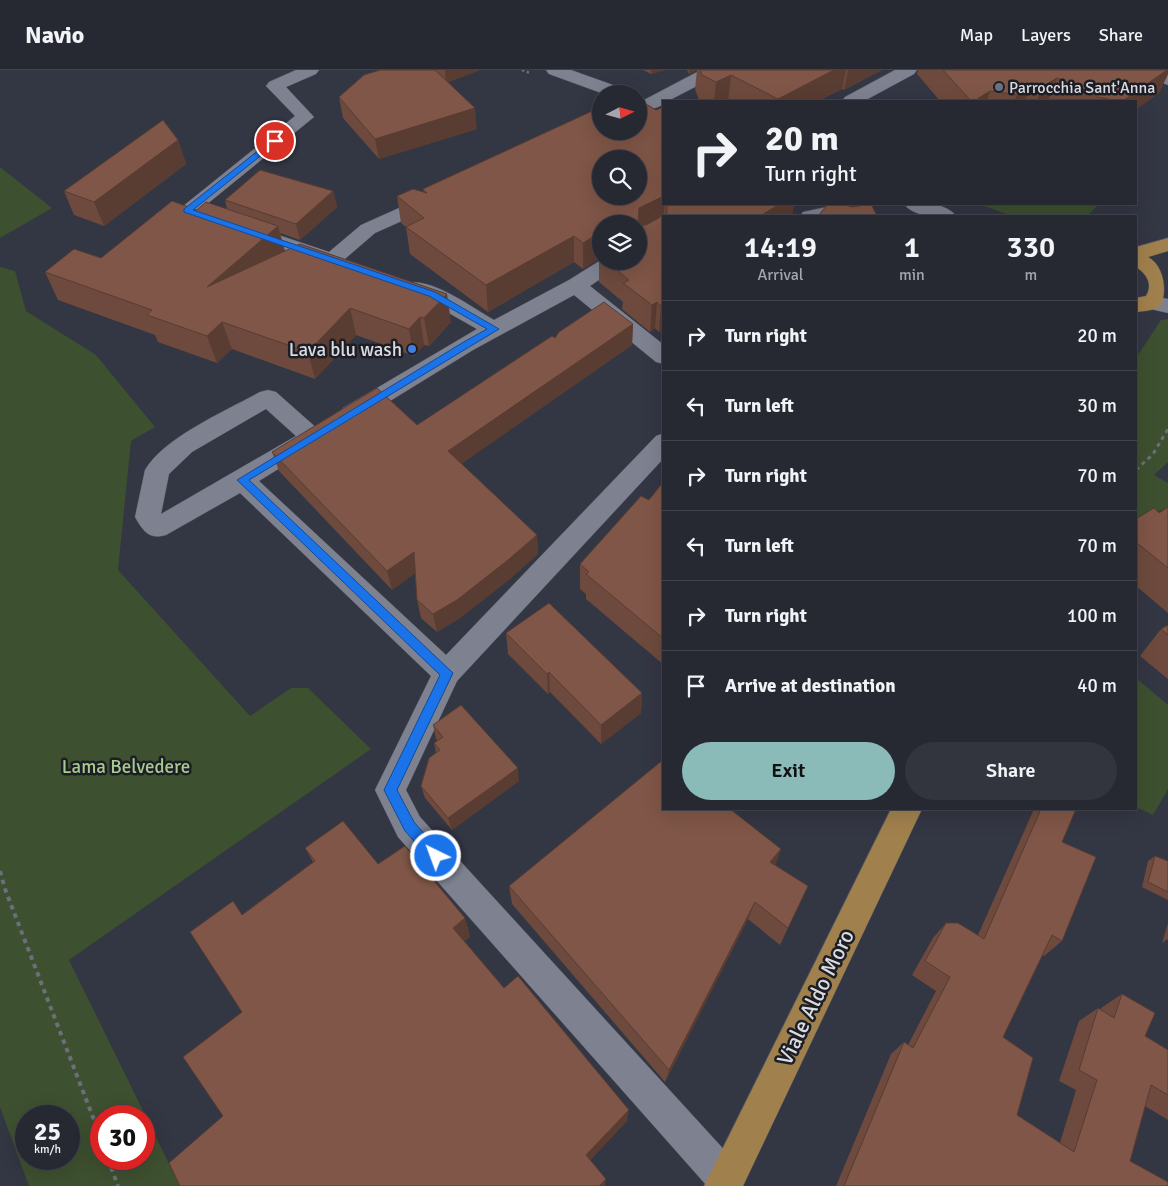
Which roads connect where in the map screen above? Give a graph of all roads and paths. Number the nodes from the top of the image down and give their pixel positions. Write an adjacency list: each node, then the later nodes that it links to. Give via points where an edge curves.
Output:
1 (310, 70): 10 (street, via 275,86 305,117 187,211 341,263 368,229)
2 (555, 70): 7 (street)
3 (714, 70): 9 (street)
4 (1144, 70): 6 (street)
5 (901, 71): 8 (street)
6 (1168, 80)
7 (596, 85)
8 (853, 100)
9 (648, 103)
10 (453, 191)
11 (917, 205): 14 (street)
12 (816, 215): 13 (street)
13 (849, 215)
14 (943, 215)
15 (1168, 244): 16 (main road)
16 (1137, 252)
17 (1137, 259): 19 (main road)
18 (600, 270): 21 (street)
19 (1167, 278): 22 (main road, via 1168,292)
20 (396, 282): 23 (street, via 432,294)
21 (576, 285): 23 (street); 24 (street)
22 (1147, 306)
23 (494, 329): 26 (street)
24 (662, 355)
25 (1168, 429): 28 (path, via 1153,454)
26 (312, 437): 29 (street); 29 (street, via 268,398 183,446 156,470 148,517 157,528)
27 (662, 444): 30 (street)
28 (1137, 469)
29 (242, 480): 30 (street)
30 (447, 673): 35 (street, via 390,790 409,827)
31 (907, 810): 35 (main road, Viale Aldo Moro)
32 (0, 871): 33 (path)
33 (90, 1107)
34 (112, 1170): 36 (path)
35 (724, 1183)
36 (118, 1186)

